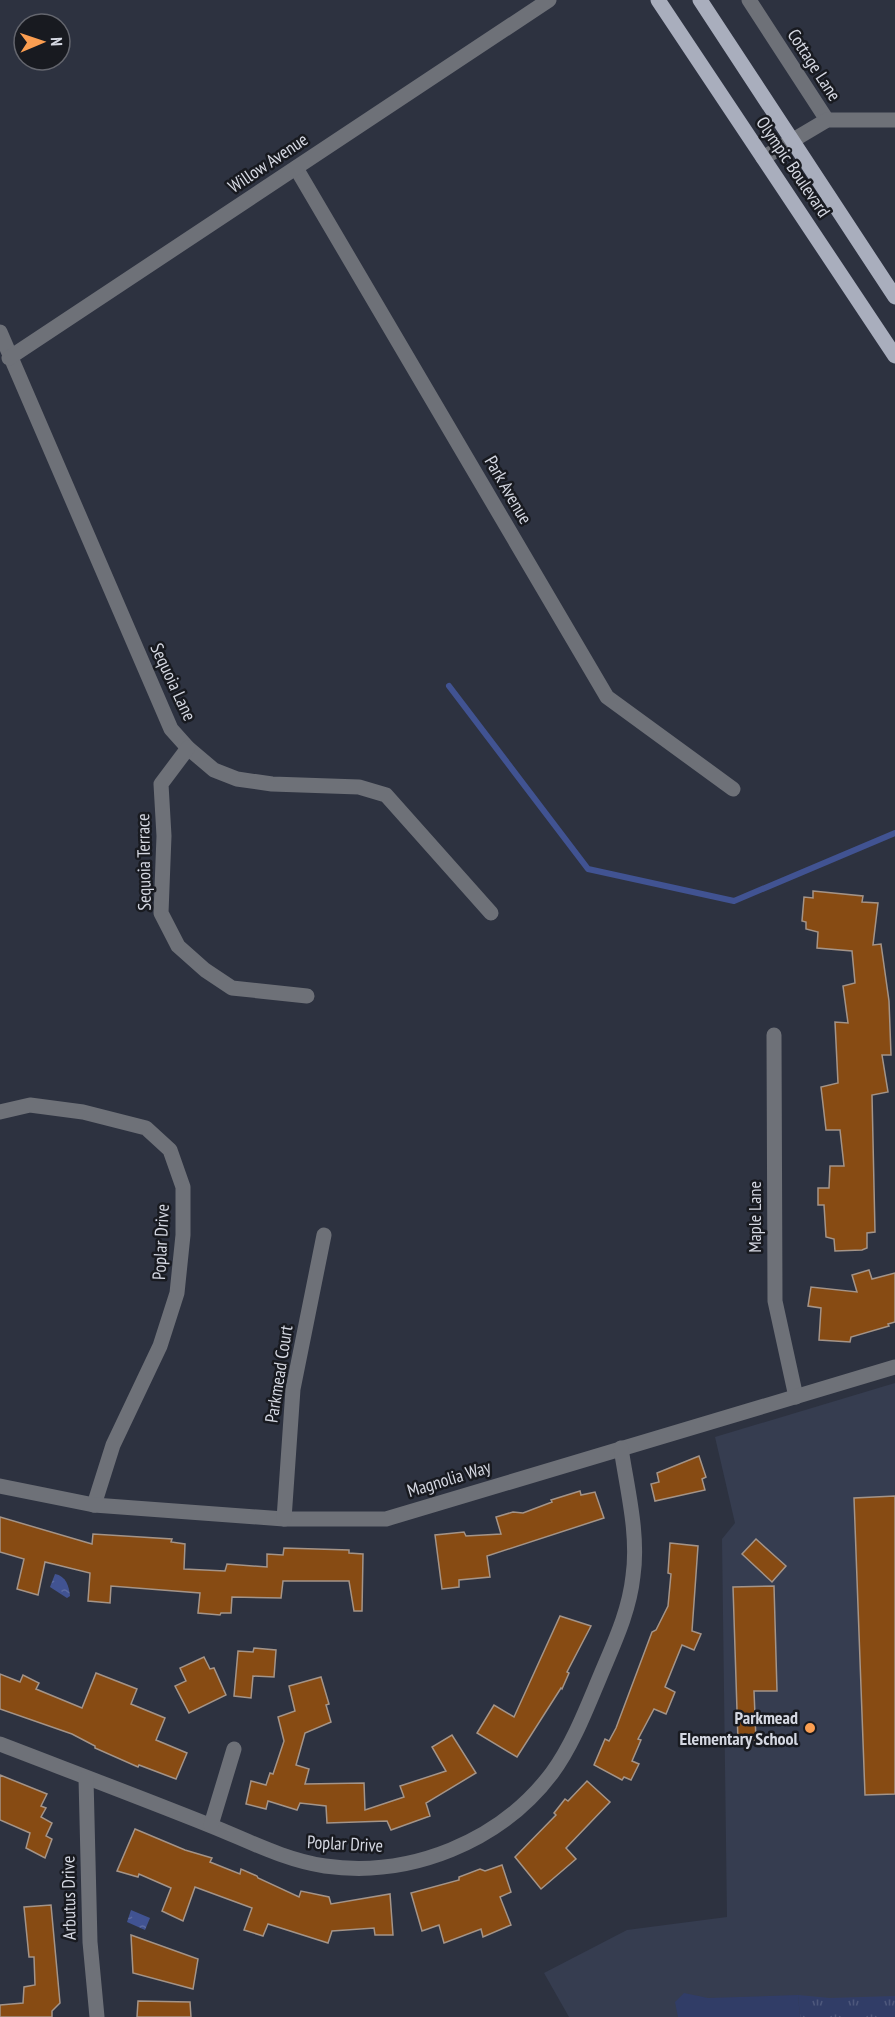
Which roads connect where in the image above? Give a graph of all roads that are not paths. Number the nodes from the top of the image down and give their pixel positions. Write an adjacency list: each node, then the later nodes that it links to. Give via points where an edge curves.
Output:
1 (549, 0): 9 (street, Willow Avenue)
2 (658, 0): 8 (main road, Olympic Boulevard)
3 (700, 0): 7 (main road, Olympic Boulevard)
4 (749, 0): 5 (street, Cottage Lane)
5 (827, 120): 6 (street); 7 (street)
6 (895, 120)
7 (791, 139): 8 (street); 10 (main road, Olympic Boulevard)
8 (763, 158): 12 (main road, Olympic Boulevard)
9 (296, 168): 13 (street, Willow Avenue); 15 (street, Park Avenue, via 607,697)
10 (895, 297)
11 (0, 332): 13 (street, Sequoia Lane)
12 (895, 356)
13 (9, 358): 14 (street, Sequoia Lane, via 171,729)
14 (188, 748): 16 (street, Sequoia Lane, via 214,770 237,779 358,787 386,795); 17 (street, Sequoia Terrace, via 161,784 161,913 178,946 232,988)
15 (733, 789)
16 (491, 912)
17 (307, 996)
18 (774, 1035): 22 (street, Maple Lane, via 775,1300)
19 (0, 1112): 25 (street, Poplar Drive, via 30,1105 83,1112 146,1128 171,1150 183,1187 177,1293 160,1346 113,1445)
20 (324, 1235): 26 (street, Parkmead Court, via 292,1389)
21 (895, 1367): 22 (street, Magnolia Way)
22 (796, 1397): 23 (street, Magnolia Way)
23 (621, 1448): 26 (street, Magnolia Way, via 386,1519); 30 (street, Poplar Drive, via 634,1532 634,1574 625,1616 584,1714 553,1771 525,1804 486,1833 435,1857 370,1869 298,1861)
24 (0, 1486): 25 (street, Magnolia Way)
25 (94, 1505): 26 (street, Magnolia Way)
26 (284, 1519)
27 (0, 1744): 29 (street, Poplar Drive)
28 (234, 1749): 30 (street)
29 (86, 1778): 30 (street, Poplar Drive); 31 (street, Arbutus Drive, via 90,1942)
30 (211, 1825)
31 (97, 2017)

